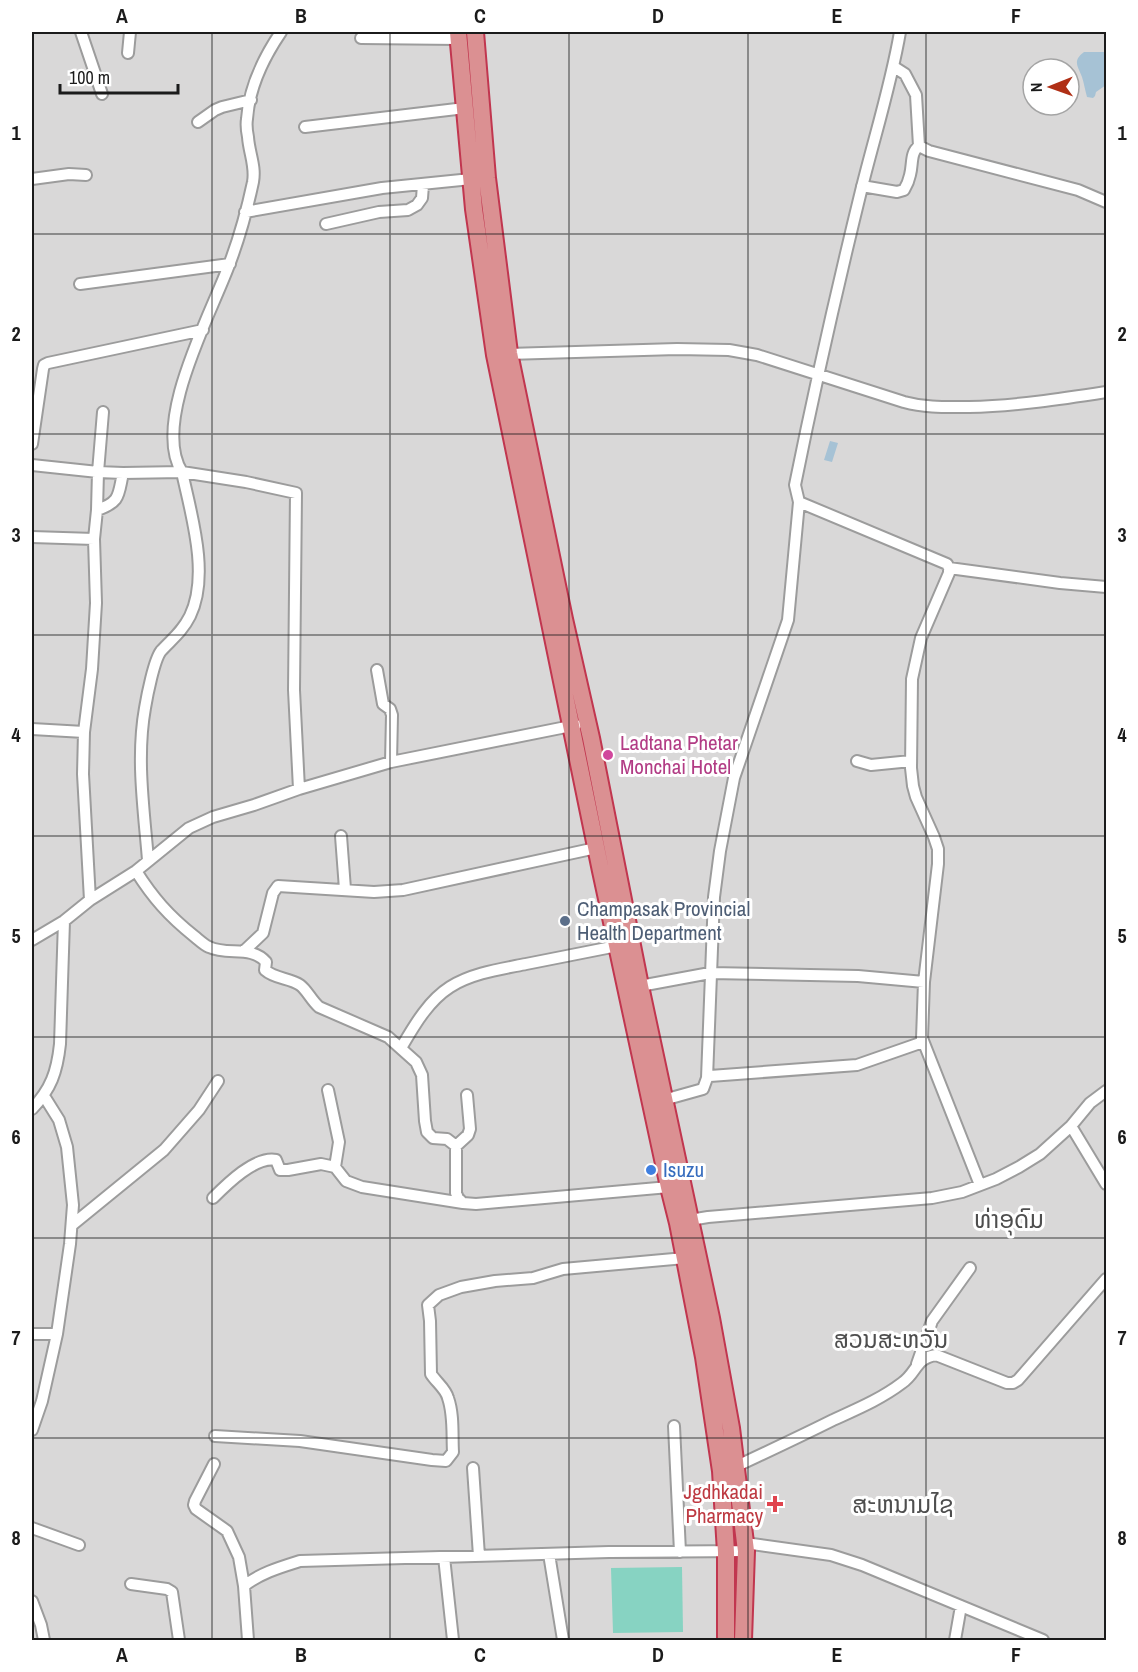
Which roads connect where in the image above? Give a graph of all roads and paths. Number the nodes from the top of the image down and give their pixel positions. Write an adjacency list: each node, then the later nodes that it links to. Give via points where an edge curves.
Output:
1 (81, 32): 10 (street)
2 (130, 32): 8 (street)
3 (281, 32): 11 (street, via 267,53)
4 (475, 32): 22 (highway)
5 (900, 32): 9 (street)
6 (459, 35): 7 (street); 12 (highway)
7 (361, 38)
8 (128, 53)
9 (894, 67): 15 (street, via 904,74 916,95); 20 (street)
10 (102, 94)
11 (251, 100): 13 (street, via 222,107); 23 (street, via 246,120 254,180)
12 (465, 108): 14 (street); 18 (highway)
13 (198, 122)
14 (305, 127)
15 (919, 146): 20 (street, via 912,154 904,190); 21 (street, via 1078,190)
16 (86, 175): 17 (street)
17 (32, 179)
18 (471, 179): 19 (street); 22 (highway)
19 (423, 185): 23 (street, via 382,188); 24 (street, via 422,198 408,210)
20 (862, 186): 29 (street)
21 (1107, 202)
22 (482, 208): 28 (highway)
23 (245, 212): 25 (street)
24 (326, 224)
25 (230, 264): 26 (street); 27 (street)
26 (80, 284)
27 (204, 330): 32 (street, via 44,365); 35 (street, via 178,400 174,451)
28 (502, 354): 29 (street, via 729,350); 44 (highway, via 564,619)
29 (817, 375): 30 (street, via 927,407 1039,402); 37 (street, via 795,485)
30 (1107, 392)
31 (103, 412): 34 (street)
32 (32, 444)
33 (32, 465): 34 (street)
34 (98, 472): 36 (street); 38 (street)
35 (182, 472): 36 (street); 50 (street, via 296,493 294,690); 53 (street, via 196,538 197,594 190,616 159,653 144,709 142,785)
36 (123, 473): 38 (street, via 118,496 111,506)
37 (799, 502): 41 (street); 61 (street, via 788,620 740,759 725,821 714,897)
38 (97, 510): 40 (street)
39 (33, 540): 40 (street)
40 (94, 540): 46 (street, via 96,603)
41 (949, 568): 42 (street); 48 (street, via 915,661)
42 (1107, 587)
43 (377, 670): 49 (street, via 383,704 392,715)
44 (580, 724): 49 (street); 52 (highway); 63 (highway)
45 (32, 729): 46 (street)
46 (84, 732): 56 (street)
47 (857, 761): 48 (street, via 871,765)
48 (911, 761): 62 (street, via 916,797 938,849)
49 (391, 762): 50 (street)
50 (299, 789): 53 (street, via 189,828)
51 (341, 836): 55 (street)
52 (596, 848): 55 (street, via 403,890); 59 (highway)
53 (148, 860): 54 (street)
54 (136, 870): 56 (street); 60 (street, via 152,896 208,947 225,952)
55 (345, 889): 60 (street, via 278,886 263,933)
56 (90, 900): 57 (street)
57 (64, 921): 58 (street); 71 (street, via 60,1044)
58 (32, 940)
59 (617, 946): 65 (street, via 469,978 450,987 436,1000); 72 (highway)
60 (244, 951): 65 (street, via 261,956 271,975 299,984 319,1007 388,1037)
61 (710, 973): 62 (street, via 858,976); 63 (street); 66 (street)
62 (924, 982): 64 (street)
63 (640, 986): 72 (highway)
64 (923, 1041): 66 (street, via 857,1065); 78 (street)
65 (401, 1048): 75 (street, via 416,1062 422,1075 427,1132)
66 (707, 1078): 72 (street, via 703,1089)
67 (218, 1081): 83 (street, via 164,1150)
68 (328, 1090): 76 (street, via 339,1142)
69 (1107, 1091): 74 (street, via 1090,1103)
70 (467, 1095): 75 (street, via 470,1129)
71 (44, 1096): 73 (street); 83 (street, via 59,1120 67,1146)
72 (658, 1101): 79 (highway); 82 (highway)
73 (32, 1109)
74 (1071, 1126): 77 (street); 78 (street, via 1040,1155)
75 (456, 1146): 81 (street, via 456,1193)
76 (335, 1167): 80 (street, via 321,1164 280,1170 276,1160 258,1162); 81 (street, via 346,1181 362,1187)
77 (1107, 1184)
78 (980, 1185): 82 (street, via 938,1197)
79 (669, 1186): 81 (street); 82 (highway)
80 (213, 1198)
81 (464, 1203)
82 (684, 1221): 84 (highway); 94 (highway, via 711,1318)
83 (72, 1225): 88 (street)
84 (685, 1258): 92 (street, via 562,1269 533,1278 461,1287 439,1295 428,1305 431,1374 448,1395 451,1418 453,1452 446,1461 300,1441); 100 (highway, via 705,1357 721,1471)
85 (970, 1268): 89 (street, via 933,1321)
86 (1107, 1278): 89 (street, via 1013,1383 936,1355)
87 (32, 1334): 88 (street)
88 (57, 1334): 91 (street)
89 (917, 1364): 94 (street, via 908,1379 875,1401)
90 (674, 1426): 99 (street)
91 (32, 1430)
92 (215, 1436)
93 (214, 1464): 105 (street, via 194,1505 228,1532 239,1557)
94 (736, 1466): 98 (highway)
95 (473, 1468): 102 (street)
96 (32, 1528): 97 (street)
97 (80, 1545)
98 (745, 1547): 100 (street); 107 (street, via 831,1555); 114 (highway)
99 (680, 1552): 100 (street); 101 (street)
100 (726, 1552): 113 (highway)
101 (549, 1554): 102 (street); 112 (street)
102 (479, 1556): 103 (street)
103 (444, 1557): 105 (street, via 300,1561); 111 (street)
104 (131, 1584): 109 (street, via 172,1592)
105 (244, 1586): 110 (street)
106 (32, 1601): 108 (street)
107 (961, 1606): 115 (street); 116 (street)
108 (44, 1641)
109 (179, 1641)
110 (248, 1641)
111 (453, 1641)
112 (563, 1641)
113 (726, 1641)
114 (743, 1641)
115 (955, 1641)
116 (1043, 1641)

